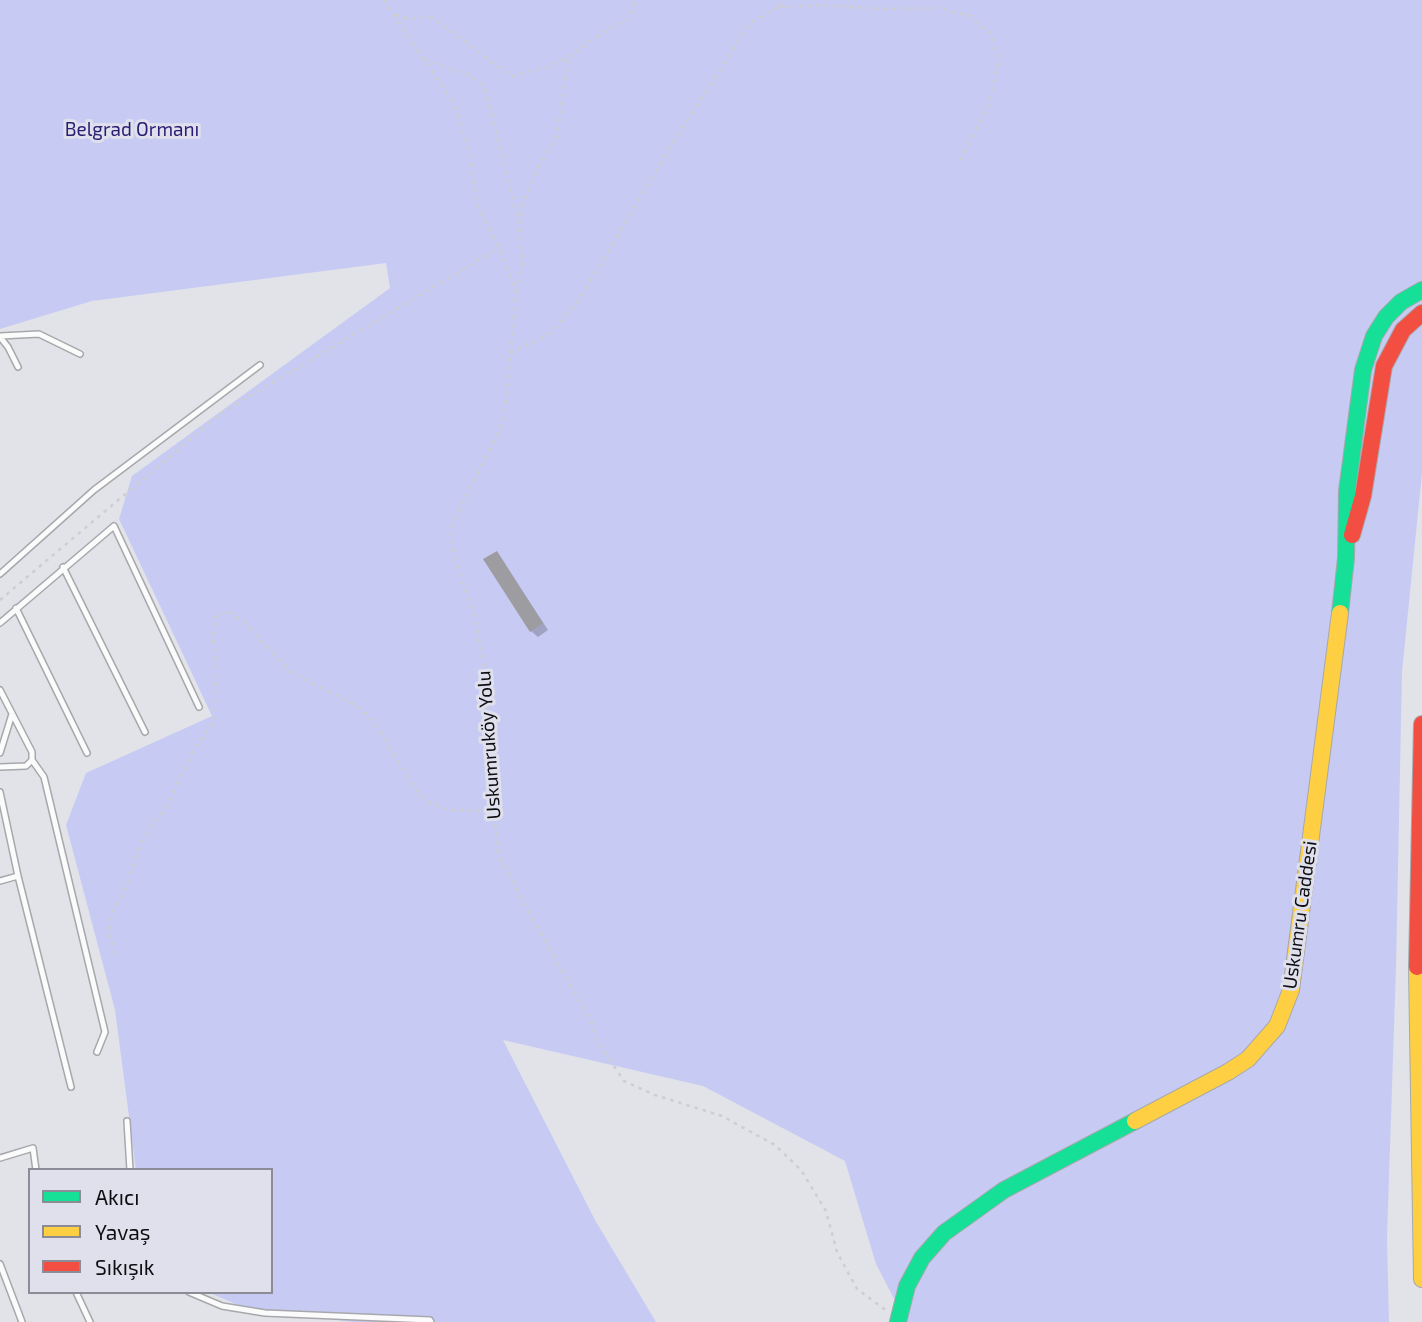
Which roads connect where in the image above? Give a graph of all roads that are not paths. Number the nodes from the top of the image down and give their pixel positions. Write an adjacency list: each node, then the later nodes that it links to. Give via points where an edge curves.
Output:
1 (1422, 290): 7 (main road, Uskumru Caddesi, via 1386,317 1367,353 1347,491)
2 (1422, 313): 7 (main road, Uskumru Caddesi, via 1403,330 1384,366 1363,496)
3 (0, 337): 4 (lane, via 38,334); 6 (lane)
4 (80, 354)
5 (260, 365): 9 (lane, via 94,490)
6 (18, 367)
7 (1346, 558): 35 (main road, Uskumru Caddesi, via 1291,990 1277,1026 1248,1059 1228,1072 1004,1191 953,1227 922,1258 907,1286)
8 (63, 567): 10 (lane); 13 (lane, via 114,526); 16 (lane)
9 (0, 574)
10 (16, 608): 11 (lane); 18 (lane)
11 (0, 623)
12 (0, 691): 14 (lane)
13 (200, 707)
14 (12, 714): 17 (lane); 19 (lane)
15 (1422, 724): 31 (main road, via 1417,918)
16 (145, 732)
17 (0, 752)
18 (87, 753)
19 (33, 760): 20 (lane, via 26,766); 24 (lane, via 44,777 105,1032)
20 (0, 767)
21 (0, 792): 22 (lane)
22 (18, 876): 23 (lane); 25 (lane)
23 (0, 881)
24 (97, 1052)
25 (72, 1087)
26 (127, 1121): 29 (lane)
27 (0, 1157): 28 (lane, via 33,1148)
28 (36, 1168)
29 (130, 1168)
30 (0, 1264): 36 (lane)
31 (1422, 1279)
32 (77, 1294): 37 (lane)
33 (194, 1294): 34 (lane, via 222,1306 265,1313)
34 (361, 1319): 38 (lane)
35 (898, 1321)
36 (22, 1322)
37 (90, 1322)
38 (431, 1322)

